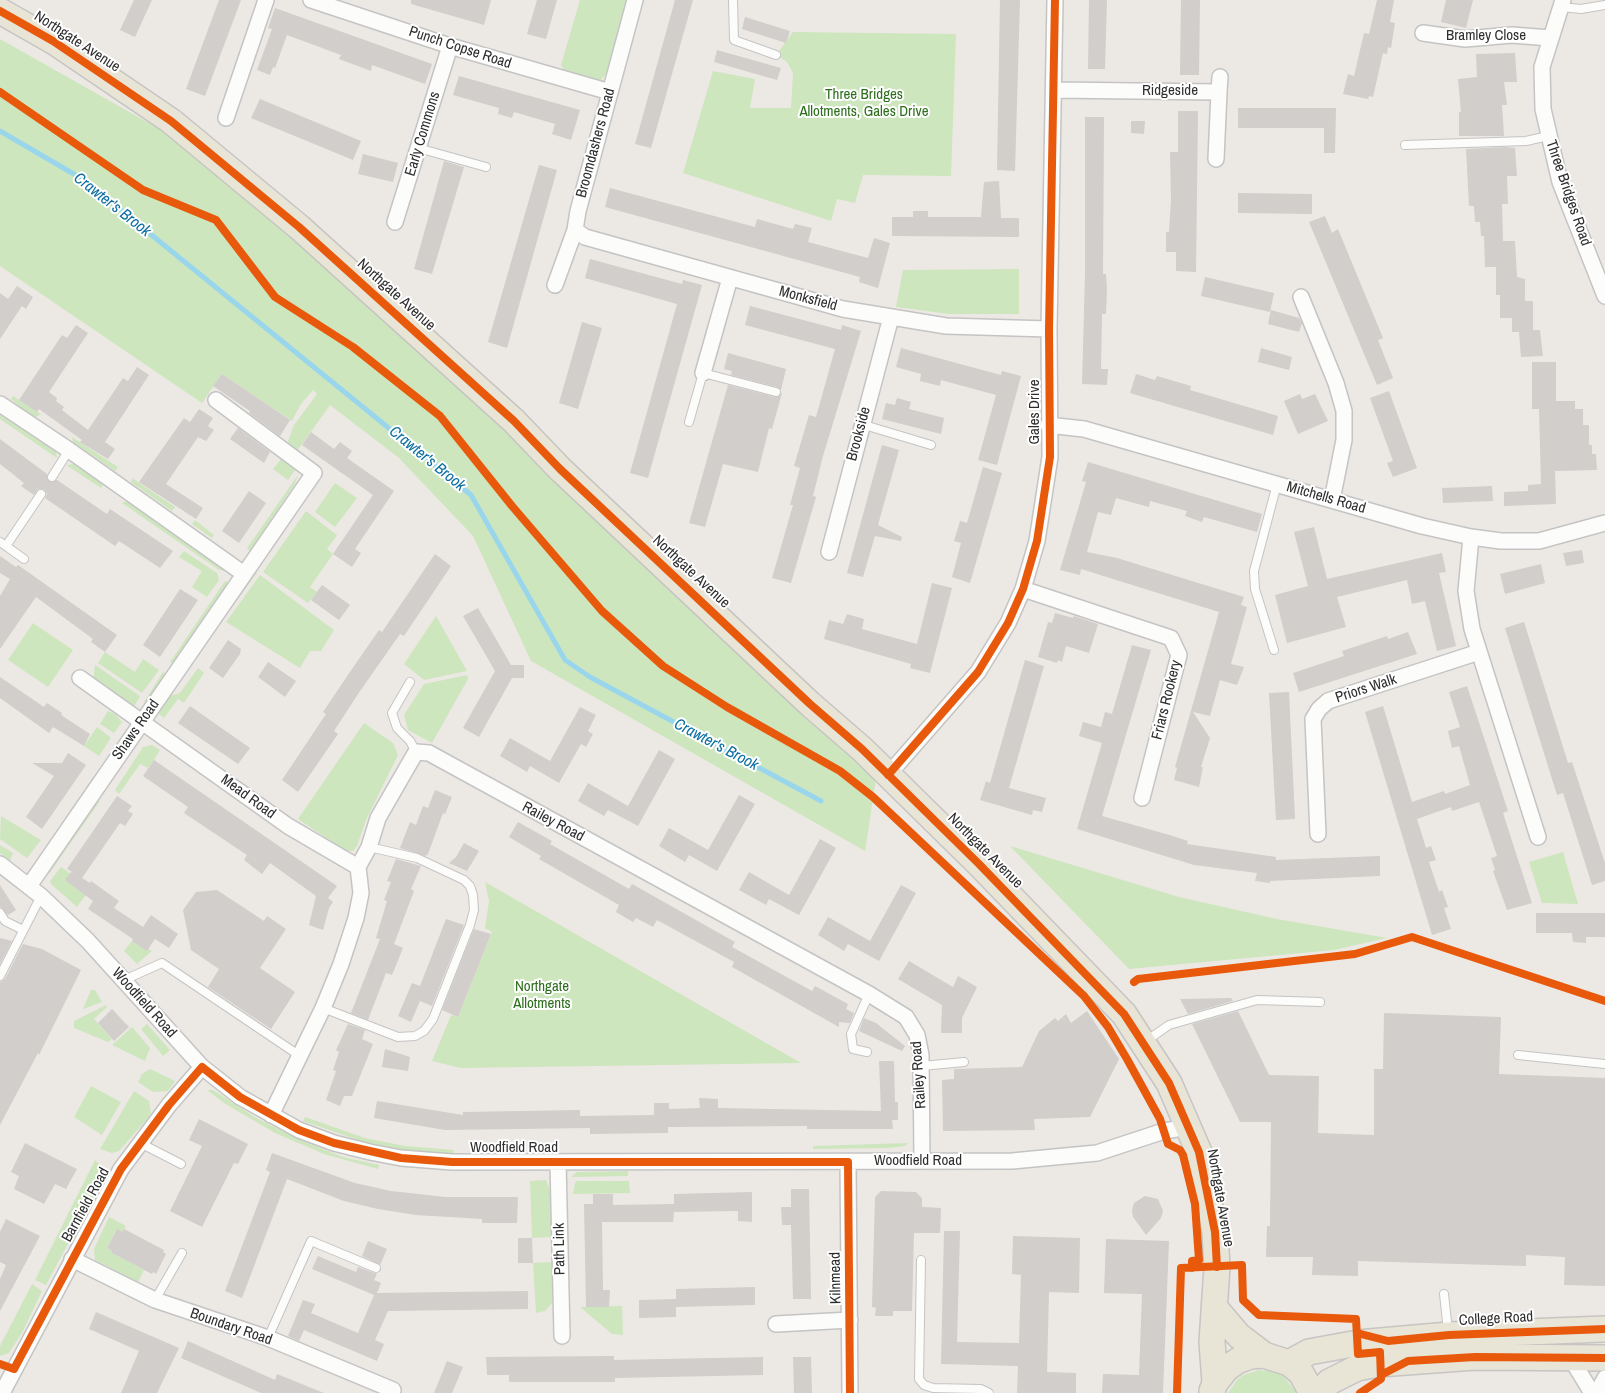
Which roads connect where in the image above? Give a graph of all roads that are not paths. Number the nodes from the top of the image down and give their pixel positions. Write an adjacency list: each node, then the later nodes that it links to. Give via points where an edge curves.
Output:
1 (266, 0): 15 (street)
2 (311, 0): 11 (street, Punch Copse Road)
3 (635, 0): 14 (street, Broomdashers Road)
4 (733, 0): 12 (lane, via 734,40)
5 (1055, 0): 13 (street, Gales Drive)
6 (1562, 3): 7 (lane, via 1581,9); 10 (street, Three Bridges Road)
7 (1605, 5)
8 (0, 11): 55 (main road, Northgate Avenue, via 53,41 171,121 299,227 514,421 560,469)
9 (1422, 33): 10 (street, Bramley Close, via 1465,39 1512,35)
10 (1550, 38): 16 (street, Three Bridges Road, via 1542,67 1541,90)
11 (450, 46): 14 (street, Punch Copse Road); 18 (street, Early Commons)
12 (776, 55)
13 (1054, 90): 19 (street, Ridgeside, via 1219,84); 28 (street, Gales Drive)
14 (610, 92): 22 (street, Broomdashers Road)
15 (226, 118)
16 (1548, 136): 17 (lane, via 1526,141); 25 (street, Three Bridges Road, via 1560,182)
17 (1405, 146)
18 (418, 148): 20 (lane); 21 (street, Early Commons)
19 (1216, 159)
20 (486, 167)
21 (395, 222)
22 (575, 230): 23 (street, Monksfield, via 585,237); 24 (street, Broomdashers Road)
23 (730, 278): 27 (street, Monksfield, via 843,309); 29 (street)
24 (556, 284)
25 (1605, 296)
26 (1301, 297): 41 (street, via 1344,410 1344,440)
27 (891, 317): 28 (street, Monksfield, via 946,326); 34 (street, Brookside)
28 (1049, 329): 35 (street, Gales Drive)
29 (703, 373): 30 (lane); 33 (lane)
30 (776, 392)
31 (216, 400): 47 (street, Shaws Road, via 314,473)
32 (0, 404): 37 (street)
33 (689, 422)
34 (861, 424): 36 (lane); 45 (street, Brookside)
35 (1048, 425): 39 (street, Mitchells Road, via 1084,428); 48 (street, Gales Drive, via 1050,457 1044,498)
36 (932, 445)
37 (69, 450): 38 (lane); 47 (street)
38 (52, 477)
39 (1277, 484): 41 (street, Mitchells Road); 49 (lane, via 1254,571 1255,588)
40 (40, 494): 44 (lane)
41 (1332, 500): 43 (street, Mitchells Road)
42 (1605, 523): 43 (street, Mitchells Road, via 1539,541)
43 (1471, 537): 50 (street, via 1466,591)
44 (3, 544): 46 (lane)
45 (829, 552)
46 (24, 559)
47 (244, 574): 53 (street, Shaws Road)
48 (1023, 589): 55 (street, Gales Drive, via 1008,623 978,672); 56 (street, Friars Rookery, via 1171,638 1179,655)
49 (1274, 650)
50 (1479, 652): 57 (street, Priors Walk, via 1328,702 1319,709 1313,719); 58 (street)
51 (80, 678): 53 (street, Mead Road)
52 (410, 682): 54 (lane, via 392,713 397,728)
53 (143, 720): 61 (street, Mead Road, via 288,826); 62 (street, Shaws Road)
54 (416, 752): 59 (street, via 378,818); 67 (street, Railey Road, via 429,753)
55 (888, 775): 70 (main road, Northgate Avenue, via 1124,1014)
56 (1142, 798)
57 (1318, 834)
58 (1538, 837)
59 (369, 847): 61 (street); 69 (lane, via 417,858 464,880 470,886 474,910 433,1019 424,1031 416,1036 398,1037)
60 (0, 864): 62 (street, Woodfield Road)
61 (358, 867): 69 (street, via 361,893 356,918)
62 (35, 891): 64 (lane); 66 (street, Woodfield Road)
63 (0, 914): 64 (lane, via 5,921)
64 (23, 930): 65 (lane)
65 (0, 976)
66 (124, 980): 73 (lane, via 162,963); 77 (street, Woodfield Road)
67 (869, 994): 71 (lane, via 851,1034 853,1049); 76 (street, Railey Road, via 906,1017 917,1035)
68 (1320, 1002): 70 (lane, via 1257,1000 1169,1025)
69 (323, 1008): 73 (street)
70 (1144, 1042): 79 (main road, Northgate Avenue)
71 (867, 1052)
72 (1518, 1055): 75 (lane)
73 (300, 1056): 78 (street)
74 (964, 1062): 76 (lane)
75 (1605, 1064)
76 (922, 1066): 81 (street, Railey Road)
77 (202, 1067): 78 (street, Woodfield Road, via 240,1097); 80 (street, Barnfield Road)
78 (271, 1115): 82 (street, Woodfield Road, via 334,1143 401,1158 452,1162)
79 (1189, 1127): 81 (street, Woodfield Road, via 1164,1131 1097,1153 1012,1161); 91 (main road, Northgate Avenue, via 1199,1152 1215,1232)
80 (140, 1143): 84 (lane); 86 (street, Barnfield Road, via 121,1169)
81 (922, 1161): 83 (street, Woodfield Road)
82 (558, 1162): 83 (street, Woodfield Road); 96 (street, Path Link)
83 (848, 1162): 92 (street, Kilnmead)
84 (181, 1164)
85 (182, 1253): 90 (lane)
86 (72, 1259): 90 (street, Boundary Road); 102 (street, Barnfield Road)
87 (921, 1260): 108 (lane, via 919,1379 933,1388 980,1389)
88 (376, 1268): 97 (lane, via 311,1241)
89 (1444, 1294): 95 (lane)
90 (155, 1300): 97 (street, Boundary Road)
91 (1216, 1309): 98 (main road, via 1239,1336); 104 (main road, Northgate Avenue, via 1212,1342)
92 (850, 1320): 93 (street); 107 (street, Kilnmead)
93 (776, 1324)
94 (1605, 1329): 95 (main road, College Road)
95 (1449, 1335): 101 (main road, College Road, via 1336,1346 1309,1352)
96 (562, 1336)
97 (268, 1338): 105 (street, Boundary Road)
98 (1264, 1355): 101 (main road); 104 (main road, via 1237,1361 1226,1369)
99 (1570, 1357): 100 (main road); 110 (main road, via 1379,1364 1356,1368 1329,1382); 111 (street)
100 (1605, 1358)
101 (1289, 1363): 109 (main road, via 1301,1373)
102 (7, 1367): 106 (street, Barnfield Road)
103 (1605, 1378): 112 (street)
104 (1213, 1388)
105 (393, 1390)
106 (2, 1393)
107 (850, 1393)
108 (989, 1393)
109 (1312, 1393)
110 (1320, 1393)
111 (1592, 1393)
112 (1598, 1393)

